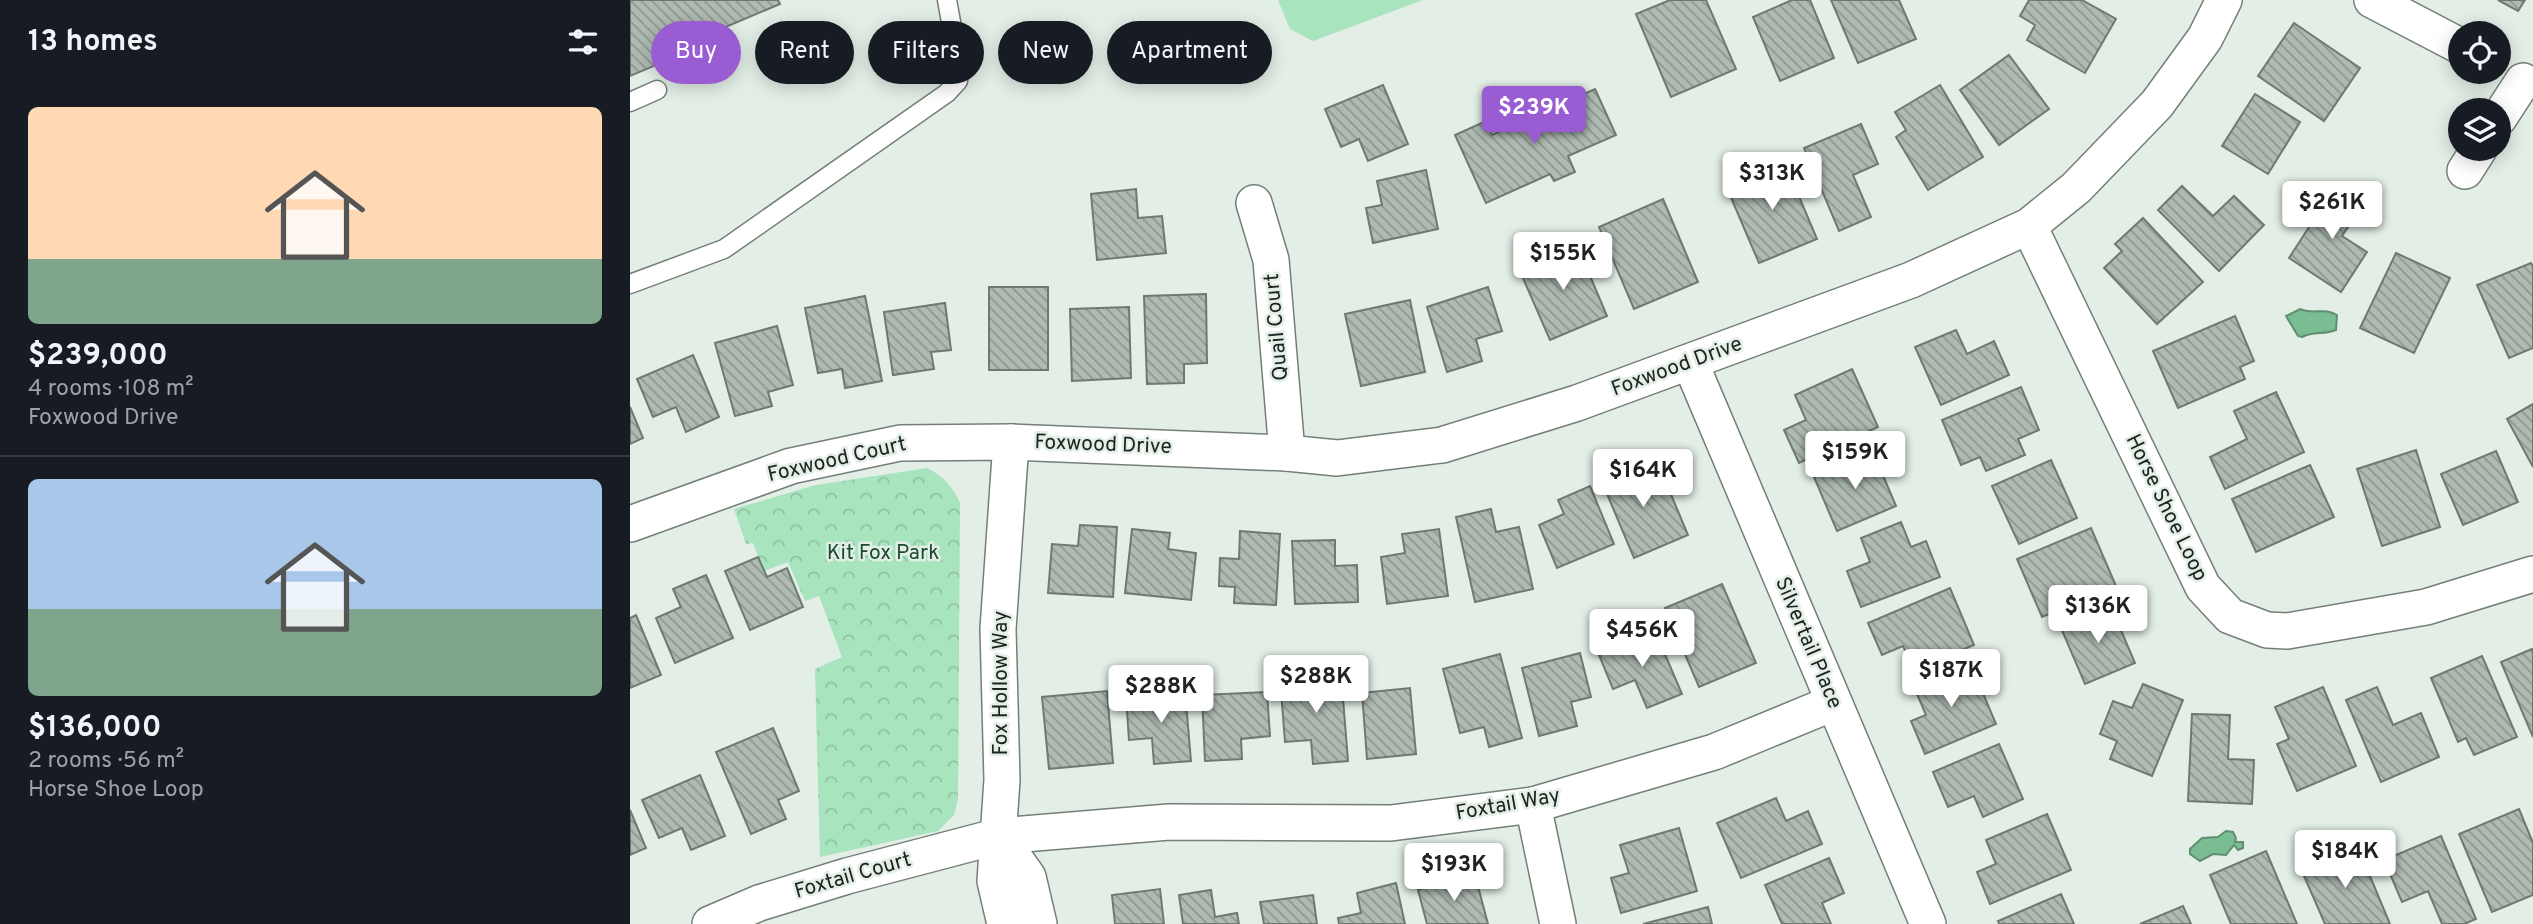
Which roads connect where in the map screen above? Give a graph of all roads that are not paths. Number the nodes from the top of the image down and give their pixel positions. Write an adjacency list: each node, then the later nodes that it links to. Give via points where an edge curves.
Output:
1 (947, 0): 11 (lane, via 959,66 958,81 947,93 724,249)
2 (2224, 0): 10 (street, Foxwood Drive, via 2205,38 2157,104 2076,188)
3 (2372, 0): 4 (street)
4 (2448, 40)
5 (2518, 78): 7 (street)
6 (657, 90): 8 (lane)
7 (2508, 98)
8 (630, 102)
9 (1254, 203): 14 (street, Quail Court, via 1271,260)
10 (2029, 226): 12 (street, Foxwood Drive, via 1911,280); 16 (street, Horse Shoe Loop, via 2203,587 2230,616 2267,630 2287,631 2426,607)
11 (630, 284)
12 (1690, 362): 14 (street, Foxwood Drive, via 1442,445 1337,458); 17 (street, Silvertail Place)
13 (1011, 442): 14 (street, Foxwood Drive); 15 (street, Foxwood Court, via 901,443 791,466); 19 (street, Fox Hollow Way, via 998,629)
14 (1287, 453)
15 (630, 524)
16 (2533, 574)
17 (1833, 703): 18 (street, Foxtail Way, via 1714,752); 24 (street, Silvertail Place)
18 (1533, 805): 19 (street, Foxtail Way, via 1391,823 1169,822); 23 (street)
19 (999, 836): 20 (street, Foxtail Court, via 847,876 759,903); 21 (street, Fox Hollow Way, via 995,881); 22 (street, via 1028,877)
20 (710, 924)
21 (1005, 924)
22 (1039, 924)
23 (1558, 924)
24 (1928, 924)

